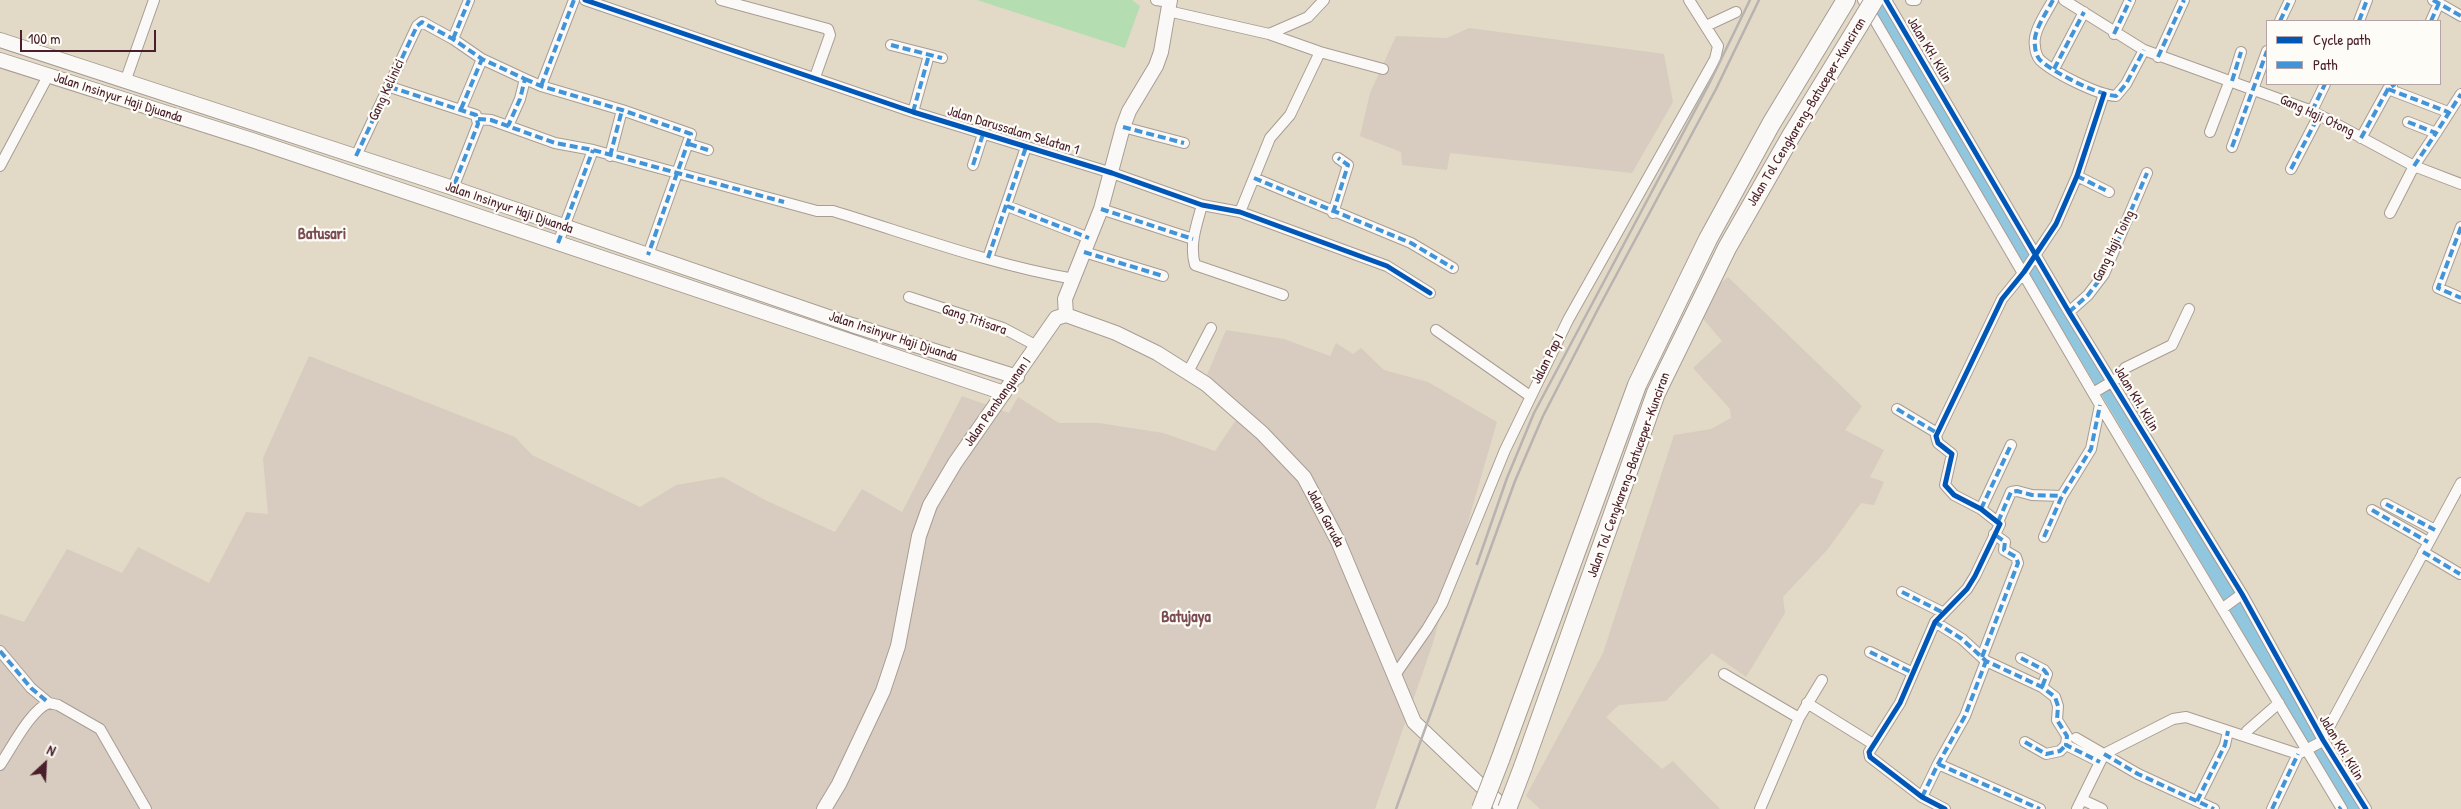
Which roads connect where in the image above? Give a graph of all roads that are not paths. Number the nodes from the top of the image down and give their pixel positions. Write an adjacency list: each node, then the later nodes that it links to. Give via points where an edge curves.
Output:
1 (154, 0): 50 (street)
2 (469, 0): 32 (street)
3 (574, 0): 52 (street)
4 (585, 0): 47 (street, Jalan Darussalam Selatan 1)
5 (721, 0): 47 (street, via 830,31)
6 (1156, 0): 22 (street)
7 (1324, 0): 30 (street, via 1308,17)
8 (1689, 0): 29 (street)
9 (1863, 0): 111 (street, Jalan KH. Kilin)
10 (1874, 0): 177 (highway, Jalan Tol Cengkareng–Batuceper–Kunciran, bridge, via 1727,248 1656,393 1523,767)
11 (1886, 0): 107 (street, Jalan KH. Kilin)
12 (1911, 0): 13 (street)
13 (1916, 0)
14 (2053, 0): 45 (street, via 2034,44 2038,58)
15 (2064, 0): 24 (street, Gang Haji Otong)
16 (2130, 0): 31 (street)
17 (2184, 0): 40 (street)
18 (2290, 0): 26 (street)
19 (2367, 0): 27 (street)
20 (1845, 2): 181 (highway, Jalan Tol Cengkareng–Batuceper–Kunciran, bridge, via 1771,124 1708,238 1637,385)
21 (2436, 2): 25 (street); 28 (street)
22 (1170, 4): 30 (street); 67 (main road, via 1156,66)
23 (1736, 12): 29 (street)
24 (2084, 12): 31 (street, Gang Haji Otong); 45 (street)
25 (2461, 16)
26 (2280, 20)
27 (2359, 20)
28 (2431, 20)
29 (1706, 26): 128 (street, Jalan Pap I, via 1718,51 1568,320)
30 (1269, 34): 36 (street)
31 (2114, 34): 35 (street, Gang Haji Otong)
32 (453, 39): 42 (street); 54 (street, Gang Kelinici, via 424,22 418,24)
33 (0, 40): 50 (main road, Jalan Insinyur Haji Djuanda)
34 (891, 45): 39 (street)
35 (2144, 50): 40 (street, Gang Haji Otong); 56 (street, via 2121,92 2116,96)
36 (1320, 52): 44 (street); 91 (street, via 1290,115 1270,138)
37 (2241, 52): 49 (street)
38 (2266, 54): 55 (street)
39 (929, 55): 41 (street); 60 (street)
40 (2158, 57): 49 (street, Gang Haji Otong)
41 (942, 58)
42 (482, 59): 48 (street); 58 (street)
43 (0, 60): 46 (main road, Jalan Insinyur Haji Djuanda)
44 (1383, 69)
45 (2054, 70): 56 (street)
46 (48, 76): 72 (main road, Jalan Insinyur Haji Djuanda); 77 (street)
47 (816, 77): 60 (street, Jalan Darussalam Selatan 1)
48 (525, 79): 52 (street); 65 (street)
49 (2231, 81): 55 (street, Gang Haji Otong); 68 (street)
50 (125, 82): 66 (main road, Jalan Insinyur Haji Djuanda)
51 (2325, 85): 62 (street)
52 (540, 86): 59 (street)
53 (2392, 86): 61 (street); 71 (street)
54 (390, 87): 58 (street); 80 (street, Gang Kelinici)
55 (2253, 88): 62 (street, Gang Haji Otong); 76 (street)
56 (2104, 94): 90 (street)
57 (2461, 94): 61 (street)
58 (462, 109): 63 (street, via 473,112)
59 (622, 110): 74 (street, via 688,131 691,135); 81 (street)
60 (913, 112): 70 (street, Jalan Darussalam Selatan 1)
61 (2448, 112): 69 (street)
62 (2316, 113): 71 (street, Gang Haji Otong); 86 (street)
63 (478, 119): 65 (street); 93 (street)
64 (2408, 122): 69 (street)
65 (508, 126): 78 (street, via 555,143)
66 (264, 127): 72 (main road); 80 (main road, Jalan Insinyur Haji Djuanda)
67 (1123, 127): 73 (street); 89 (main road)
68 (2210, 132)
69 (2436, 133): 85 (street)
70 (983, 134): 75 (street, Jalan Darussalam Selatan 1); 83 (street)
71 (2362, 138): 85 (street, Gang Haji Otong)
72 (258, 142): 105 (main road, Jalan Insinyur Haji Djuanda)
73 (1184, 143)
74 (689, 144): 79 (street); 88 (street)
75 (1026, 147): 89 (street, Jalan Darussalam Selatan 1); 96 (street)
76 (2232, 147)
77 (3, 150): 84 (street)
78 (592, 150): 81 (street); 101 (street)
79 (708, 150)
80 (356, 156): 93 (main road, Jalan Insinyur Haji Djuanda)
81 (610, 156): 88 (street)
82 (1338, 158): 99 (street, via 1348,165)
83 (973, 165)
84 (0, 166)
85 (2414, 166): 92 (street, Gang Haji Otong); 100 (street)
86 (2291, 169)
87 (2147, 172): 119 (street, Gang Haji Toing, via 2104,274)
88 (679, 173): 108 (street); 109 (street, via 817,211 833,211)
89 (1112, 174): 95 (street, Jalan Darussalam Selatan 1); 97 (main road)
90 (2077, 176): 94 (street); 107 (street, via 2056,224)
91 (1254, 178): 98 (street); 99 (street)
92 (2461, 184)
93 (453, 188): 101 (main road, Jalan Insinyur Haji Djuanda)
94 (2109, 192)
95 (1202, 204): 98 (street, Jalan Darussalam Selatan 1); 104 (street)
96 (1007, 206): 103 (street); 109 (street)
97 (1101, 209): 103 (main road); 104 (street)
98 (1240, 212): 114 (street, Jalan Darussalam Selatan 1, via 1388,266)
99 (1333, 213): 110 (street, via 1411,243)
100 (2390, 213)
101 (564, 227): 105 (street); 108 (main road, Jalan Insinyur Haji Djuanda)
102 (2461, 227): 117 (street, via 2438,288)
103 (1090, 238): 106 (main road)
104 (1193, 239): 115 (street, via 1194,265)
105 (558, 244): 127 (main road, Jalan Insinyur Haji Djuanda)
106 (1084, 252): 112 (street); 113 (main road)
107 (2034, 254): 111 (street); 119 (street, Jalan KH. Kilin)
108 (648, 255): 125 (main road, Jalan Insinyur Haji Djuanda, via 852,325)
109 (988, 258): 113 (street)
110 (1453, 268)
111 (2025, 269): 126 (street, Jalan KH. Kilin); 131 (street, via 2002,299)
112 (1163, 276)
113 (1074, 279): 120 (main road, via 1065,299)
114 (1430, 293)
115 (1282, 295)
116 (909, 297): 123 (street, Gang Titisara, via 1002,328)
117 (2461, 298)
118 (2190, 309): 126 (street, via 2172,344 2125,368 2118,378)
119 (2069, 312): 126 (street, Jalan KH. Kilin)
120 (1066, 315): 123 (main road, Jalan Pembangunan I, via 1056,318); 124 (main road, Jalan Garuda, via 1116,333)
121 (1211, 328): 124 (street)
122 (1436, 330): 128 (street)
123 (1037, 346): 125 (main road, Jalan Pembangunan I)
124 (1188, 372): 155 (main road, Jalan Garuda, via 1251,424 1304,477 1338,541)
125 (1018, 377): 127 (main road, Jalan Pembangunan I)
126 (2102, 387): 129 (street, Jalan KH. Kilin); 146 (street, Jalan KH. Kilin)
127 (1004, 393): 180 (main road, Jalan Pembangunan I, via 930,505 919,536 898,646 883,691)
128 (1530, 396): 155 (street, Jalan Pap I, via 1442,604)
129 (2100, 405): 134 (street, via 2091,449); 147 (street, Jalan KH. Kilin)
130 (1897, 409): 131 (street)
131 (1937, 433): 136 (street, via 1938,442 1952,454 1945,486 1954,495)
132 (2011, 445): 136 (street)
133 (2461, 483): 139 (street)
134 (2062, 496): 138 (street, via 2011,492); 141 (street)
135 (2386, 504): 139 (street)
136 (1981, 508): 138 (street)
137 (2372, 510): 142 (street)
138 (1998, 522): 140 (street, via 2000,524)
139 (2435, 530): 142 (street)
140 (1994, 534): 148 (street, via 1975,576); 153 (street, via 2002,538 2004,550 2018,562)
141 (2044, 537)
142 (2428, 542): 143 (street)
143 (2423, 552): 144 (street); 166 (street)
144 (2460, 574)
145 (1902, 592): 148 (street)
146 (2240, 596): 147 (street); 166 (street, Jalan KH. Kilin)
147 (2225, 607): 161 (street, Jalan KH. Kilin)
148 (1944, 613): 149 (street)
149 (1936, 622): 153 (street); 154 (street)
150 (0, 652): 159 (street, via 30,688)
151 (1870, 652): 154 (street)
152 (2021, 658): 158 (street, via 2047,674)
153 (1984, 659): 158 (street); 172 (street, via 1965,716)
154 (1912, 673): 168 (street, via 1900,703)
155 (1395, 674): 177 (main road, Jalan Garuda, via 1414,722)
156 (1724, 674): 162 (street)
157 (1822, 680): 160 (street)
158 (2042, 687): 169 (street, via 2055,697 2057,720 2067,736)
159 (49, 703): 173 (street, via 43,705 27,724); 179 (street, via 100,729)
160 (1807, 703): 162 (street); 168 (street)
161 (2279, 703): 164 (street); 170 (street, Jalan KH. Kilin)
162 (1799, 718): 183 (street)
163 (2228, 731): 170 (street); 171 (street, via 2186,717 2173,719); 176 (street, via 2225,745)
164 (2247, 731)
165 (2076, 738): 171 (street)
166 (2322, 741): 170 (street); 190 (street, Jalan KH. Kilin)
167 (2025, 742): 169 (street, via 2046,754 2060,751)
168 (1873, 744): 174 (street, via 1870,756)
169 (2066, 744): 171 (street)
170 (2305, 752): 178 (street, Jalan KH. Kilin); 189 (street)
171 (2102, 758): 175 (street); 176 (street)
172 (1938, 764): 174 (street); 185 (street)
173 (0, 765)
174 (1922, 797): 184 (street)
175 (2083, 800): 186 (street); 187 (street)
176 (2197, 800): 188 (street)
177 (1502, 806): 182 (main road, Jalan Garuda)
178 (2340, 808)
179 (146, 809)
180 (824, 809)
181 (1481, 809)
182 (1515, 809)
183 (1760, 809)
184 (1945, 809)
185 (2040, 809)
186 (2077, 809)
187 (2102, 809)
188 (2214, 809)
189 (2272, 809)
190 (2366, 809)

